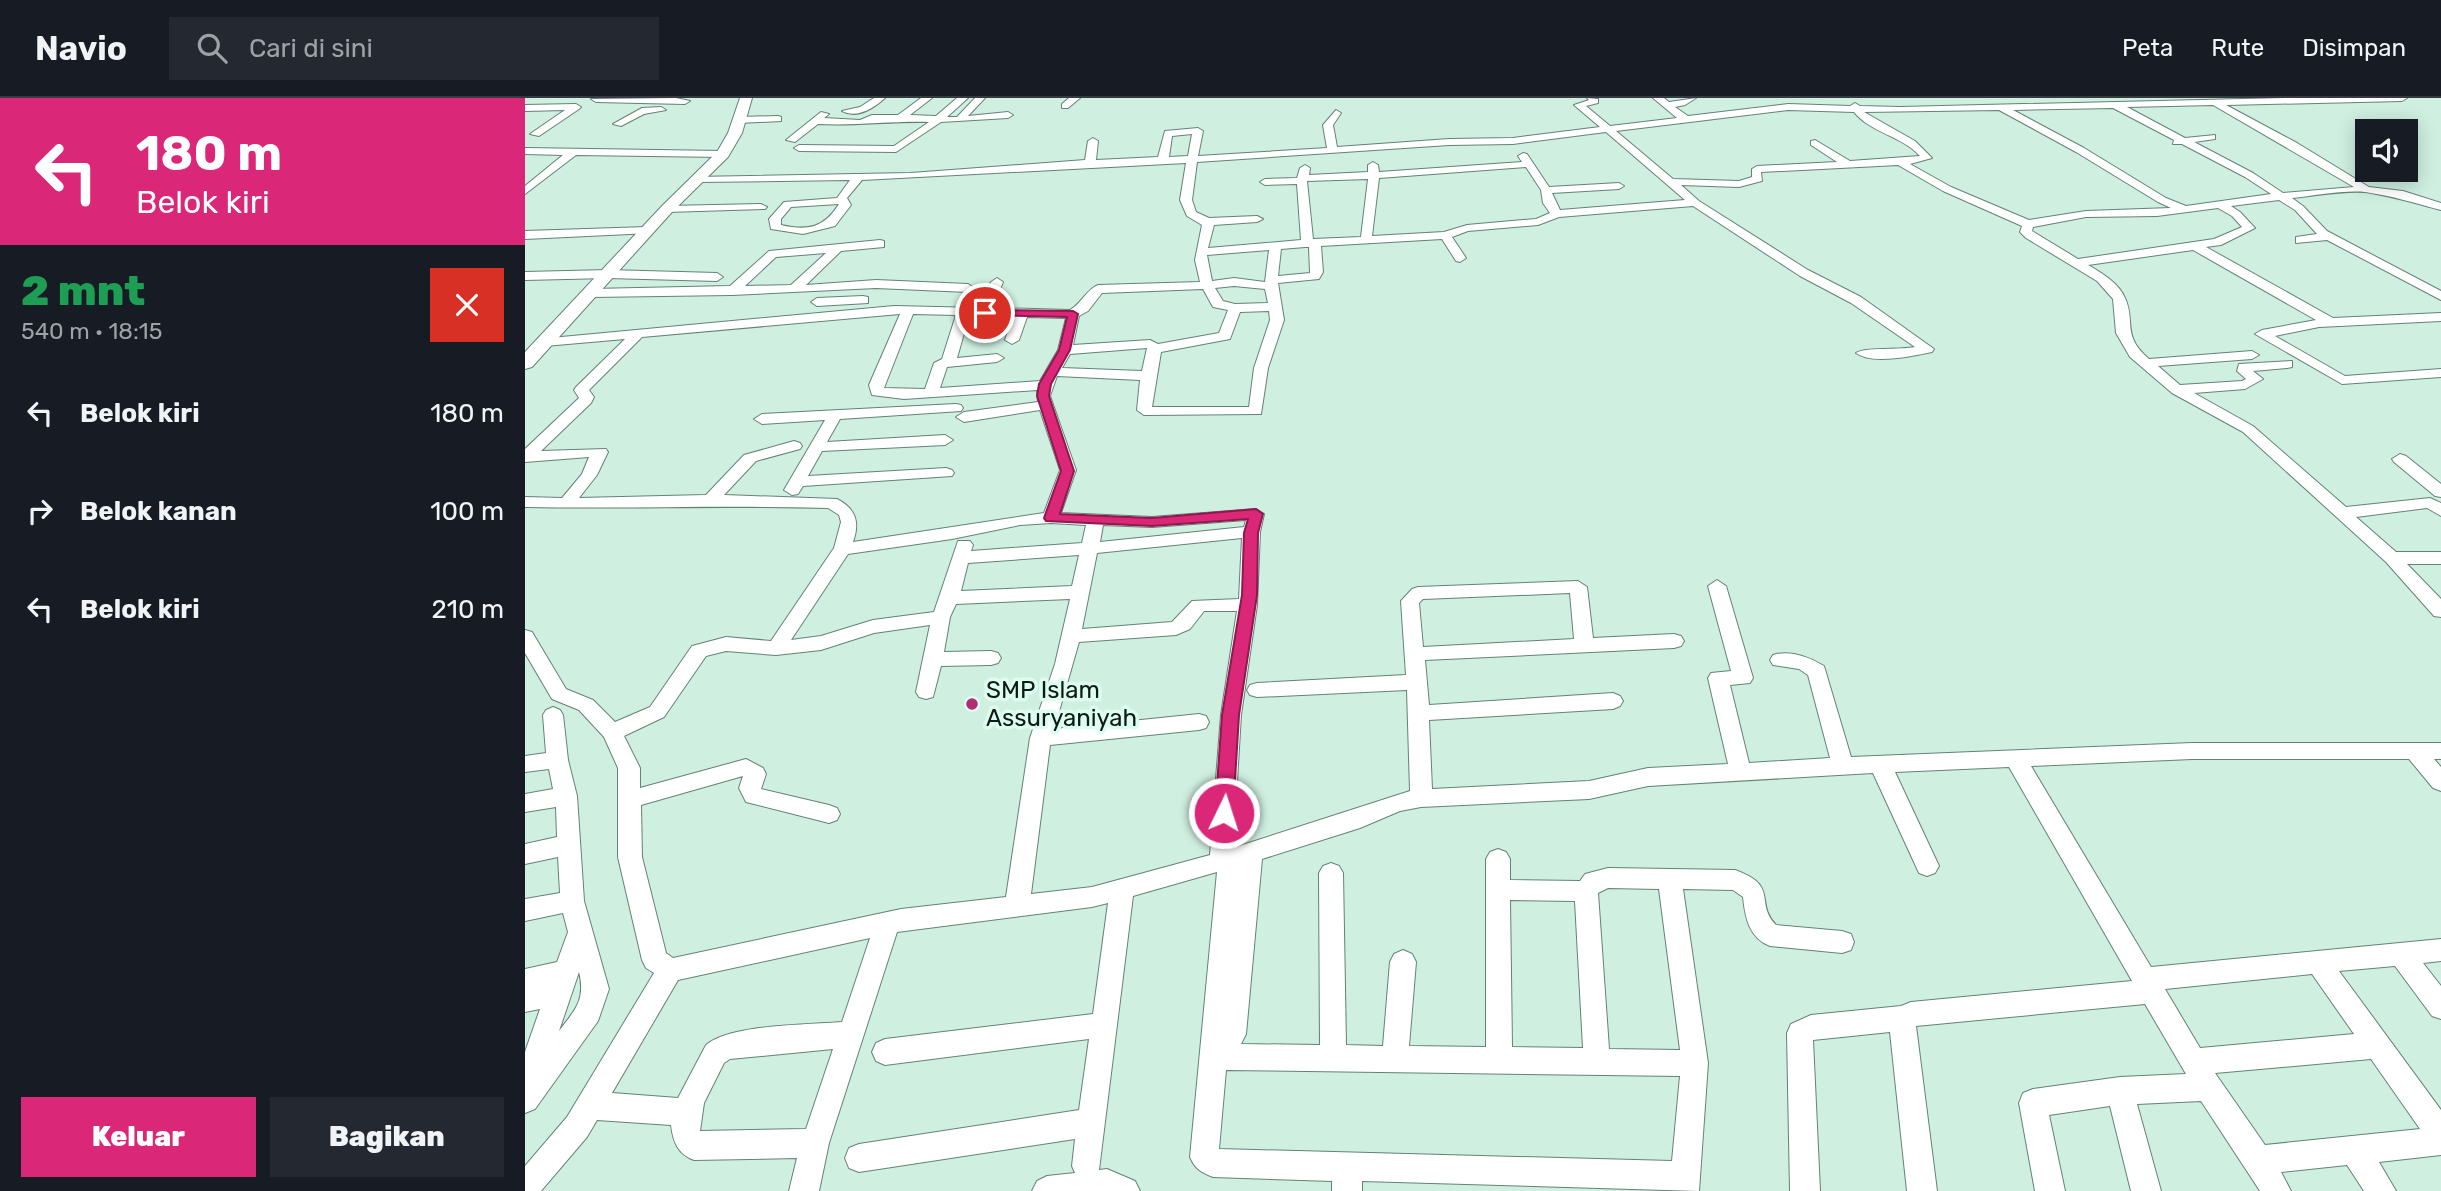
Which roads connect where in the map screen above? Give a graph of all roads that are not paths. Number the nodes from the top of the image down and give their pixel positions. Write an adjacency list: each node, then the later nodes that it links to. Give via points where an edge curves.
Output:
1 (746, 98): 41 (main road)
2 (927, 98): 36 (street)
3 (947, 98): 42 (street)
4 (963, 98): 43 (street)
5 (980, 98): 38 (street)
6 (1075, 98): 23 (street)
7 (1592, 98): 48 (street, via 1595,101 1579,105)
8 (1658, 98): 21 (street)
9 (1692, 98): 21 (street)
10 (1777, 98): 25 (street)
11 (1849, 98): 27 (street)
12 (2402, 98): 16 (street)
13 (616, 99): 14 (street); 17 (street)
14 (687, 99): 30 (street, via 668,110)
15 (878, 99): 18 (street); 31 (street, via 860,111)
16 (2333, 99): 19 (street)
17 (593, 100): 24 (street); 29 (street)
18 (844, 101)
19 (2215, 103): 22 (street); 86 (street)
20 (2002, 104): 22 (street); 28 (street); 97 (street)
21 (1668, 105): 39 (street)
22 (2114, 105): 53 (street)
23 (1065, 106)
24 (525, 107): 40 (street, via 576,107)
25 (1788, 107): 27 (street); 39 (street)
26 (988, 108): 34 (street)
27 (1856, 108): 28 (street); 47 (street)
28 (1894, 109): 47 (street, via 1904,122)
29 (577, 110): 30 (street); 49 (street)
30 (642, 111): 46 (street)
31 (838, 111)
32 (1336, 113): 64 (street, via 1328,125)
33 (1008, 115): 34 (street)
34 (979, 117): 38 (street)
35 (883, 118): 36 (street); 45 (street); 58 (street)
36 (900, 118): 42 (street)
37 (778, 119): 41 (street)
38 (960, 119): 43 (street)
39 (1685, 119): 48 (street)
40 (555, 120): 44 (street); 49 (street)
41 (739, 120): 66 (main road)
42 (919, 120): 43 (street); 61 (street)
43 (938, 120): 61 (street, via 898,148)
44 (535, 121)
45 (848, 122): 56 (street); 56 (street, via 821,118)
46 (618, 124)
47 (1882, 127): 65 (street)
48 (1606, 128): 52 (street); 84 (street)
49 (534, 136): 57 (street)
50 (2211, 137): 53 (street)
51 (1093, 141): 74 (street)
52 (1513, 141): 59 (street); 76 (street)
53 (2181, 141): 55 (street); 89 (street, via 2241,170)
54 (1815, 143): 75 (street)
55 (2159, 144)
56 (799, 145): 58 (street)
57 (525, 149): 62 (street)
58 (842, 149): 61 (street)
59 (1370, 149): 64 (street); 79 (street)
60 (1940, 149): 65 (street)
61 (877, 150): 69 (street)
62 (546, 152): 63 (street); 71 (street)
63 (573, 152): 66 (street); 87 (street)
64 (1333, 152): 67 (street)
65 (1922, 152): 72 (street, via 1927,158)
66 (723, 154): 81 (main road)
67 (1308, 154): 68 (street); 82 (street)
68 (1195, 158): 70 (street); 70 (street, via 1198,131 1192,130 1168,133); 100 (street, via 1187,200 1191,214)
69 (854, 159)
70 (1163, 159): 74 (street)
71 (535, 160)
72 (1900, 162): 75 (street); 101 (street, via 1947,189)
73 (843, 163): 77 (street)
74 (1090, 163): 78 (street)
75 (1846, 163): 84 (street, via 1757,169 1759,179 1739,184)
76 (1529, 164): 79 (street); 88 (street)
77 (809, 176): 78 (street); 80 (street)
78 (859, 176): 90 (street)
79 (1374, 176): 82 (street); 107 (street)
80 (752, 178): 81 (street); 95 (street)
81 (698, 179): 96 (main road)
82 (1302, 180): 83 (street); 109 (street)
83 (1265, 182)
84 (1673, 182): 91 (street)
85 (1619, 186): 88 (street)
86 (2365, 189): 89 (street); 94 (street, via 2403,194)
87 (525, 191)
88 (1546, 191): 98 (street)
89 (2281, 196): 92 (street); 105 (street)
90 (841, 201): 90 (street, via 788,204 775,219 775,227 787,231 824,228 845,205)
91 (1695, 202): 98 (street); 147 (street, via 1927,349 1894,355)
92 (2219, 204): 97 (street); 111 (street, via 2249,228)
93 (761, 207): 95 (street)
94 (2441, 207)
95 (717, 208): 96 (street)
96 (667, 209): 102 (main road)
97 (2185, 210): 101 (street, via 2104,212)
98 (1557, 214): 104 (street, via 1538,222)
99 (1257, 219): 100 (street)
100 (1207, 222): 114 (street)
101 (2028, 224): 117 (street, via 2028,234)
102 (647, 231): 103 (street); 118 (main road)
103 (525, 235)
104 (1445, 235): 107 (street); 116 (street)
105 (2329, 236): 106 (street); 115 (street)
106 (2300, 240)
107 (1366, 241): 109 (street)
108 (880, 244): 112 (street)
109 (1311, 244): 110 (street); 122 (street, via 1315,276)
110 (1275, 246): 114 (street); 122 (street)
111 (2195, 246): 117 (street); 140 (street)
112 (839, 247): 127 (street); 128 (street, via 773,254)
113 (2375, 251): 115 (street)
114 (1202, 252): 124 (street)
115 (2360, 253): 130 (street)
116 (1460, 258)
117 (2075, 262): 152 (street, via 2101,278 2119,298 2123,333)
118 (608, 274): 119 (street); 120 (street); 129 (main road)
119 (525, 276)
120 (717, 277)
121 (997, 282): 135 (street)
122 (1272, 283): 124 (street); 132 (street)
123 (876, 284): 125 (street); 126 (street); 126 (street, via 861,302 817,302)
124 (1206, 285): 134 (street, via 1218,304); 137 (street, via 1098,289)
125 (925, 286): 131 (street); 133 (street, via 970,283)
126 (825, 288): 127 (street)
127 (795, 289): 128 (street)
128 (732, 291): 129 (street)
129 (592, 293): 144 (main road)
130 (2441, 296)
131 (908, 307): 133 (street); 142 (street); 156 (street, via 877,392 904,395)
132 (1275, 307): 134 (street); 155 (street, via 1277,320 1261,368 1256,411 1144,410)
133 (961, 308): 135 (street); 151 (street)
134 (1235, 308): 145 (street, via 1225,336)
135 (985, 313): 136 (street)
136 (1021, 314): 137 (street); 143 (street)
137 (1073, 314): 146 (street)
138 (2441, 317): 139 (street)
139 (2426, 318): 140 (street); 141 (street)
140 (2330, 322): 154 (street, via 2262,334 2342,380)
141 (2441, 331)
142 (637, 335): 144 (street); 165 (street, via 581,390 586,400)
143 (1012, 340)
144 (545, 342): 150 (main road)
145 (1155, 349): 146 (street, via 1141,343); 155 (street)
146 (1065, 350): 156 (street)
147 (1863, 353)
148 (2252, 355): 152 (street)
149 (997, 358): 151 (street)
150 (525, 363)
151 (948, 363): 157 (street, via 941,363)
152 (2146, 363): 158 (street)
153 (2287, 363): 158 (street, via 2244,367 2256,379 2245,385)
154 (2441, 373)
155 (1148, 376): 156 (street)
156 (1048, 378): 159 (street, via 1043,396)
157 (932, 389)
158 (2177, 390): 174 (street, via 2248,429)
159 (1046, 405): 160 (street); 175 (street, via 1068,471)
160 (835, 415): 161 (street); 164 (street)
161 (762, 419)
162 (945, 440): 164 (street)
163 (794, 446): 169 (street, via 750,458)
164 (816, 447): 168 (street)
165 (525, 457): 172 (street, via 600,452)
166 (2400, 459): 170 (street)
167 (946, 474): 168 (street)
168 (797, 481): 173 (street)
169 (711, 500): 172 (street); 173 (street)
170 (2438, 500): 174 (street)
171 (525, 502): 172 (street)
172 (567, 502)
173 (786, 502): 180 (street, via 831,503 844,509 850,526)
174 (2341, 513): 182 (street)
175 (1051, 518): 176 (street); 177 (street)
176 (1096, 518): 178 (street, via 1152,522 1256,514); 179 (street)
177 (967, 531): 180 (street); 181 (street)
178 (1251, 533): 179 (street); 187 (street)
179 (1091, 548): 181 (street); 185 (street)
180 (842, 549): 194 (street)
181 (960, 558): 186 (street)
182 (2392, 558): 183 (street); 188 (street)
183 (2441, 558)
184 (1717, 586): 215 (street, via 1743,678 1718,678)
185 (1082, 592): 186 (street); 190 (street)
186 (950, 598): 189 (street)
187 (1248, 605): 190 (street, via 1199,605 1176,628); 224 (street, via 1231,715)
188 (2441, 611)
189 (941, 617): 194 (street); 197 (street)
190 (1072, 636): 207 (street)
191 (525, 637): 206 (street, via 559,694 586,705)
192 (1674, 641): 193 (street)
193 (1584, 644): 195 (street); 195 (street, via 1578,587 1418,593 1410,601)
194 (776, 648): 206 (street, via 705,647 657,712)
195 (1415, 654): 199 (street)
196 (991, 658): 197 (street)
197 (934, 659): 201 (street)
198 (1780, 660): 213 (street, via 1804,663 1817,671)
199 (1417, 682): 200 (street); 203 (street)
200 (1257, 690)
201 (926, 692)
202 (1613, 701): 203 (street)
203 (1419, 713): 218 (street)
204 (553, 715): 211 (street)
205 (1199, 722): 207 (street)
206 (612, 732): 219 (street, via 629,768)
207 (1040, 738): 233 (street)
208 (2414, 751): 209 (street); 210 (street, via 2192,751); 216 (street)
209 (2441, 751)
210 (2015, 758): 214 (street); 245 (street)
211 (557, 760): 212 (street); 217 (street)
212 (525, 765)
213 (1843, 766): 214 (street); 215 (street)
214 (1881, 766): 226 (street)
215 (1741, 772): 218 (street, via 1648,777 1589,790)
216 (2441, 782)
217 (566, 796): 220 (street); 222 (street)
218 (1421, 798): 224 (street)
219 (628, 800): 221 (street, via 746,767 755,774 750,788 754,796); 242 (street, via 630,858 640,905 655,960)
220 (525, 803)
221 (829, 814)
222 (567, 845): 223 (street); 232 (street)
223 (525, 853)
224 (1234, 858): 229 (street); 253 (street)
225 (1498, 859): 230 (street)
226 (1927, 866)
227 (1331, 873): 254 (street)
228 (1669, 879): 231 (street, via 1608,878 1593,881); 237 (street, via 1735,880 1749,885 1756,896 1759,923 1770,935); 259 (street)
229 (1122, 889): 233 (street); 249 (street)
230 (1498, 890): 231 (street); 256 (street)
231 (1586, 891): 257 (street)
232 (572, 901): 234 (street); 236 (street)
233 (1017, 907): 235 (street)
234 (525, 910)
235 (887, 924): 242 (street); 250 (street)
236 (581, 930): 244 (street); 261 (street, via 595,999)
237 (1842, 942)
238 (2441, 950): 239 (street)
239 (2400, 953): 240 (street); 247 (street)
240 (2317, 961): 245 (street); 251 (street)
241 (1403, 962): 255 (street)
242 (670, 970): 263 (street)
243 (525, 981): 244 (street)
244 (561, 982): 246 (street); 261 (street)
245 (2149, 985): 248 (street); 258 (street)
246 (525, 1000)
247 (2441, 1007)
248 (1902, 1018): 279 (street, via 1800,1032); 280 (street)
249 (1104, 1025): 252 (street); 265 (street)
250 (852, 1034): 264 (street, via 721,1049); 268 (street)
251 (2377, 1045): 258 (street); 266 (street)
252 (885, 1052)
253 (1214, 1057): 254 (street); 273 (street, via 1203,1157 1213,1163)
254 (1333, 1059): 255 (street)
255 (1395, 1059): 256 (street)
256 (1499, 1061): 257 (street)
257 (1597, 1062): 259 (street)
258 (2195, 1062): 260 (street)
259 (1695, 1063): 274 (street)
260 (2208, 1087): 262 (street); 271 (street)
261 (526, 1088)
262 (2120, 1091): 281 (street, via 2033,1103); 282 (street)
263 (591, 1106): 264 (street); 275 (street)
264 (684, 1112): 268 (street, via 694,1146)
265 (1092, 1122): 270 (street); 272 (street)
266 (2441, 1134)
267 (2441, 1141): 269 (street)
268 (815, 1143): 276 (street)
269 (2354, 1150): 271 (street); 284 (street)
270 (859, 1158)
271 (2258, 1160): 283 (street)
272 (1086, 1166)
273 (1347, 1179): 274 (street)
274 (1685, 1183)
275 (525, 1188)
276 (804, 1191)
277 (1047, 1191): 278 (street, via 1107,1184)
278 (1125, 1191)
279 (1805, 1191)
280 (1922, 1191)
281 (2050, 1191)
282 (2146, 1191)
283 (2276, 1191)
284 (2381, 1191)

